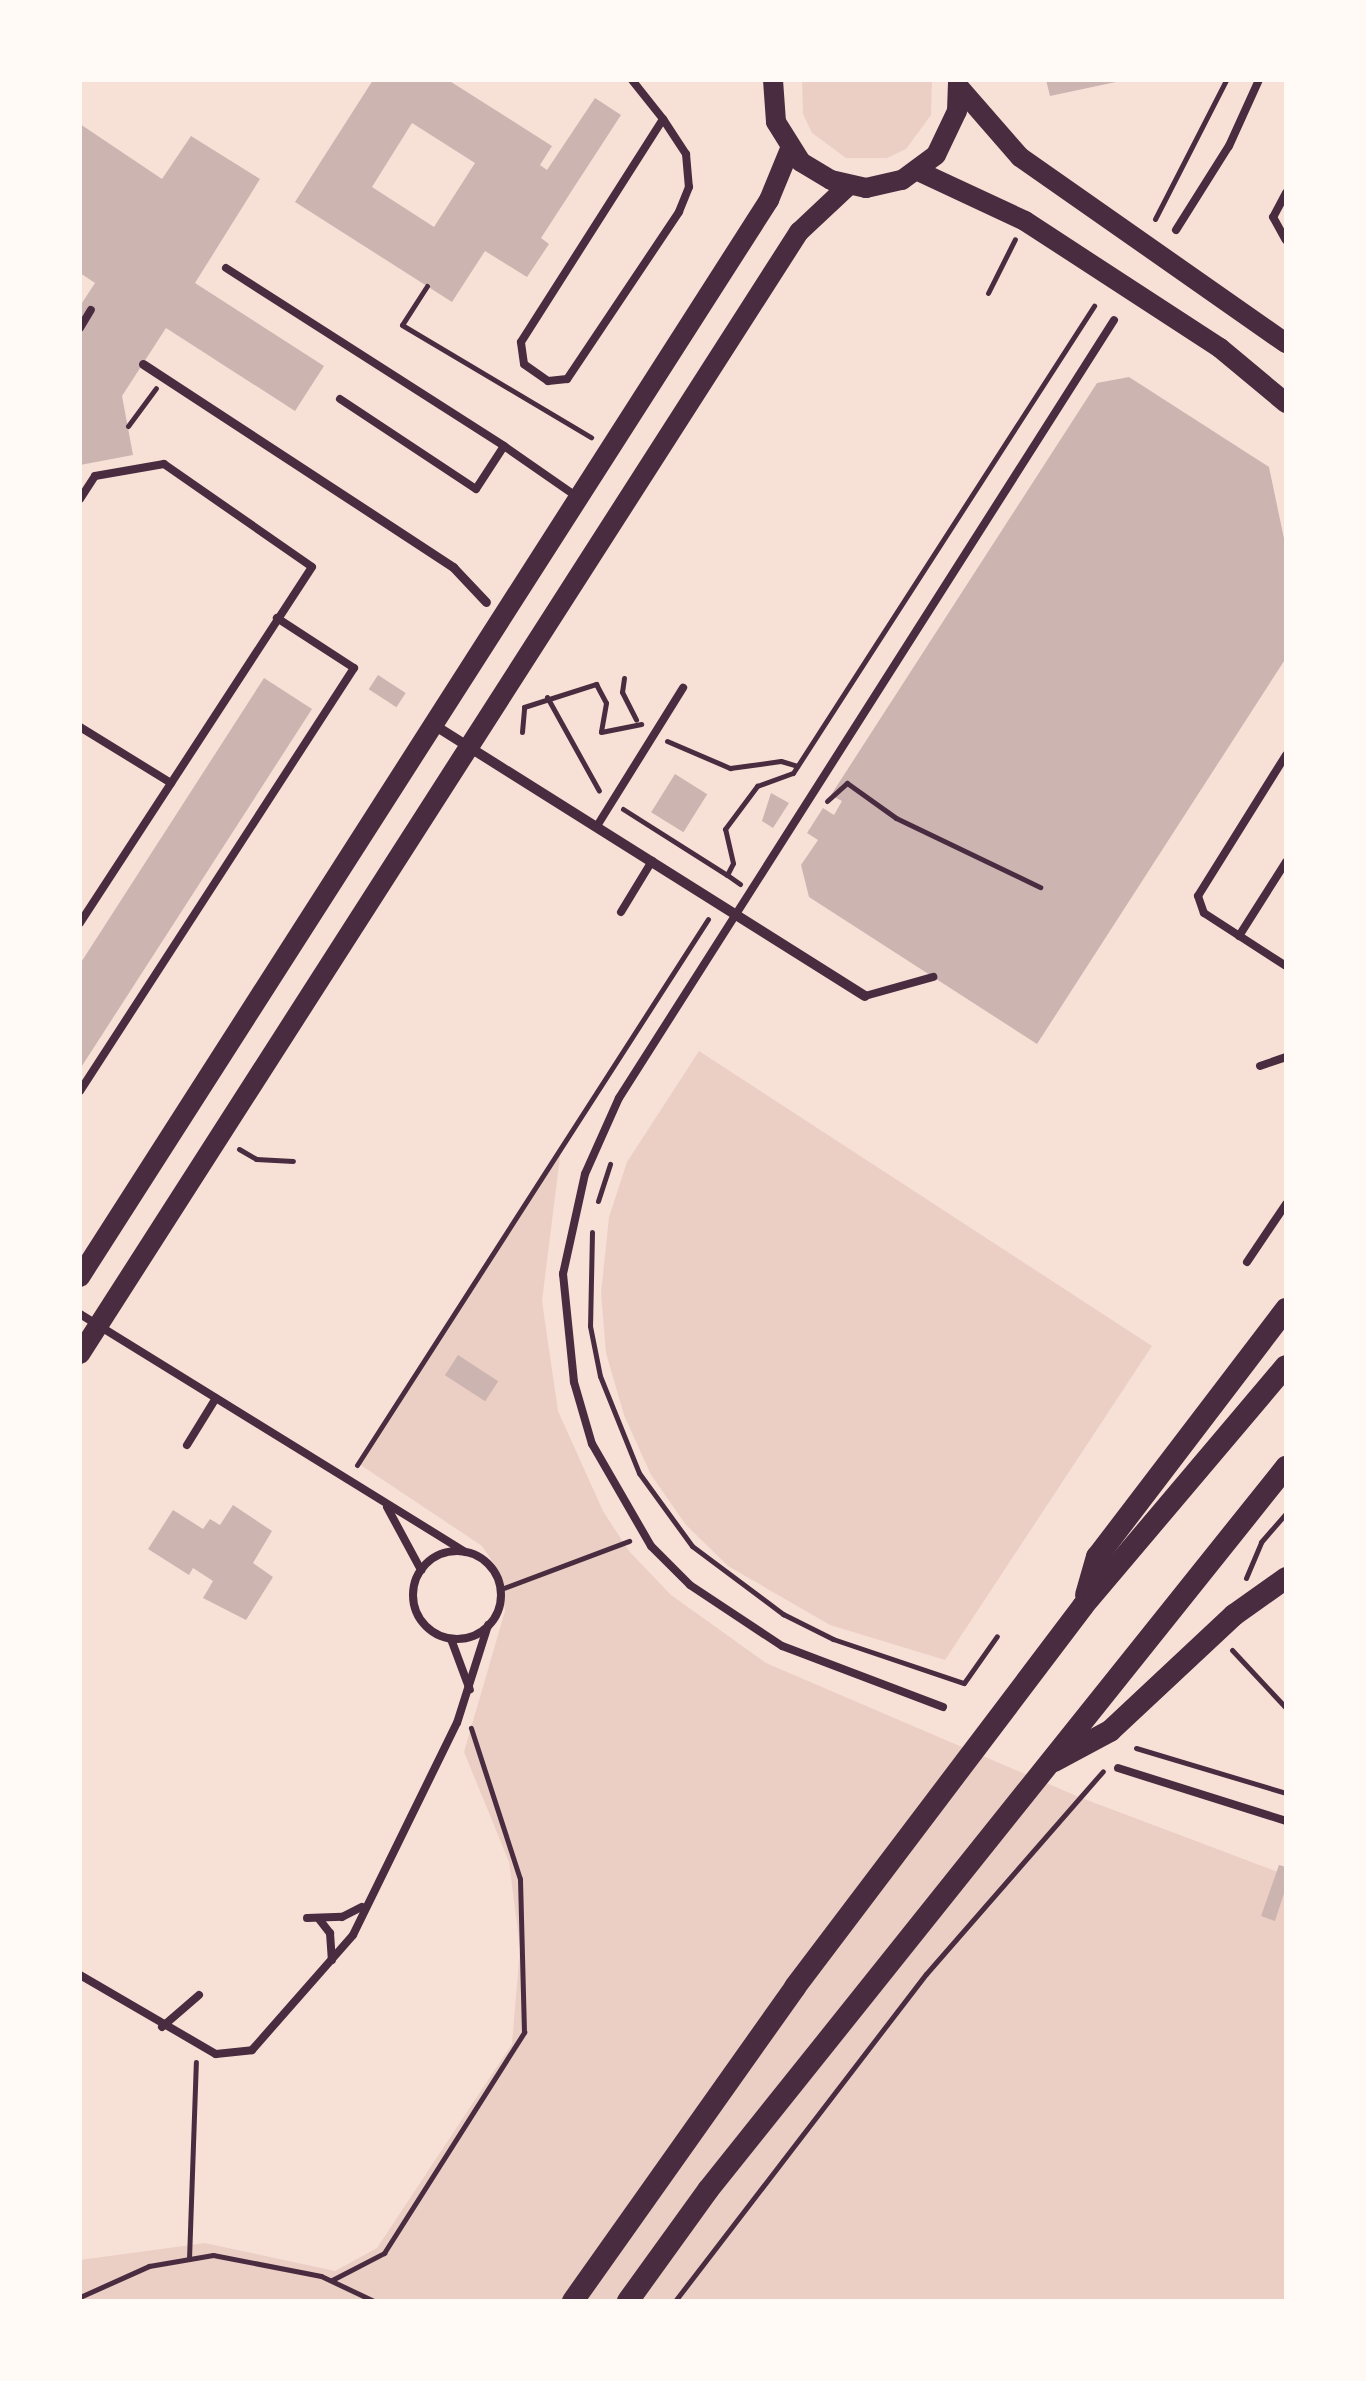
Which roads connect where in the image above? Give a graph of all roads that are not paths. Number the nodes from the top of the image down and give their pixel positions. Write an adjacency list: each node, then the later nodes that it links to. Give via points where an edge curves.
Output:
1 (632, 80): 5 (lane)
2 (1259, 80): 10 (lane, via 1229,146)
3 (768, 84): 6 (main road)
4 (958, 84): 7 (main road, via 950,134); 16 (main road, via 1020,156)
5 (663, 119): 5 (lane, via 521,342 524,364 548,381 567,379 679,212 692,170)
6 (790, 149): 8 (main road, via 816,173); 22 (main road, via 769,200)
7 (918, 171): 8 (main road, via 884,185); 19 (main road, via 1025,221 1220,348)
8 (848, 186): 28 (main road, via 799,232)
9 (1286, 193): 11 (lane, via 1272,217)
10 (1176, 230)
11 (1286, 240)
12 (226, 268): 20 (lane)
13 (91, 310): 15 (lane)
14 (1114, 320): 35 (lane)
15 (80, 328)
16 (1286, 343)
17 (143, 364): 23 (street, via 453,567)
18 (340, 400): 20 (lane, via 476,489)
19 (1286, 404)
20 (504, 446): 22 (lane)
21 (80, 498): 24 (lane, via 94,476 164,464 312,567)
22 (580, 498): 26 (main road)
23 (486, 602)
24 (277, 618): 30 (lane); 43 (lane, via 354,668)
25 (684, 688): 31 (lane)
26 (434, 725): 28 (street); 46 (main road)
27 (80, 727): 30 (lane)
28 (468, 745): 31 (street); 49 (main road)
29 (1286, 756): 37 (lane, via 1201,887 1204,913)
30 (171, 783): 36 (lane)
31 (597, 826): 32 (street)
32 (652, 861): 34 (lane); 35 (street)
33 (1286, 862): 37 (lane)
34 (621, 912)
35 (734, 915): 40 (street); 63 (lane, via 619,1098 570,1226 564,1274 574,1382 592,1444 644,1535 690,1584 782,1646)
36 (80, 923)
37 (1239, 936): 38 (lane)
38 (1285, 963)
39 (933, 977): 40 (lane)
40 (865, 996)
41 (1286, 1057): 42 (lane)
42 (1260, 1066)
43 (80, 1091)
44 (1286, 1204): 45 (lane)
45 (1247, 1262)
46 (80, 1277)
47 (1286, 1309): 59 (main road, via 1098,1557)
48 (80, 1314): 49 (lane)
49 (100, 1324): 50 (main road); 52 (lane)
50 (80, 1354)
51 (1286, 1366): 59 (main road)
52 (216, 1398): 53 (lane); 55 (lane)
53 (187, 1445)
54 (1286, 1467): 64 (main road)
55 (386, 1507): 56 (lane, via 424,1522); 57 (lane)
56 (465, 1552): 57 (lane, via 443,1553); 60 (lane, via 486,1561 500,1589)
57 (421, 1570): 61 (lane, via 414,1590 418,1614)
58 (1286, 1578): 64 (main road, via 1234,1616 1110,1730)
59 (1083, 1606): 74 (main road)
60 (488, 1626): 61 (lane); 62 (lane)
61 (451, 1639): 62 (lane)
62 (470, 1690): 67 (lane, via 393,1863)
63 (943, 1707)
64 (1046, 1765): 75 (main road, via 708,2190)
65 (1118, 1768): 66 (lane)
66 (1286, 1821)
67 (362, 1907): 69 (lane); 70 (lane, via 354,1935)
68 (307, 1918): 69 (lane)
69 (319, 1918): 70 (lane, via 333,1942)
70 (332, 1960): 73 (lane, via 252,2050 216,2054)
71 (80, 1975): 73 (lane)
72 (198, 1995): 73 (lane)
73 (162, 2027)
74 (573, 2301)
75 (628, 2301)

